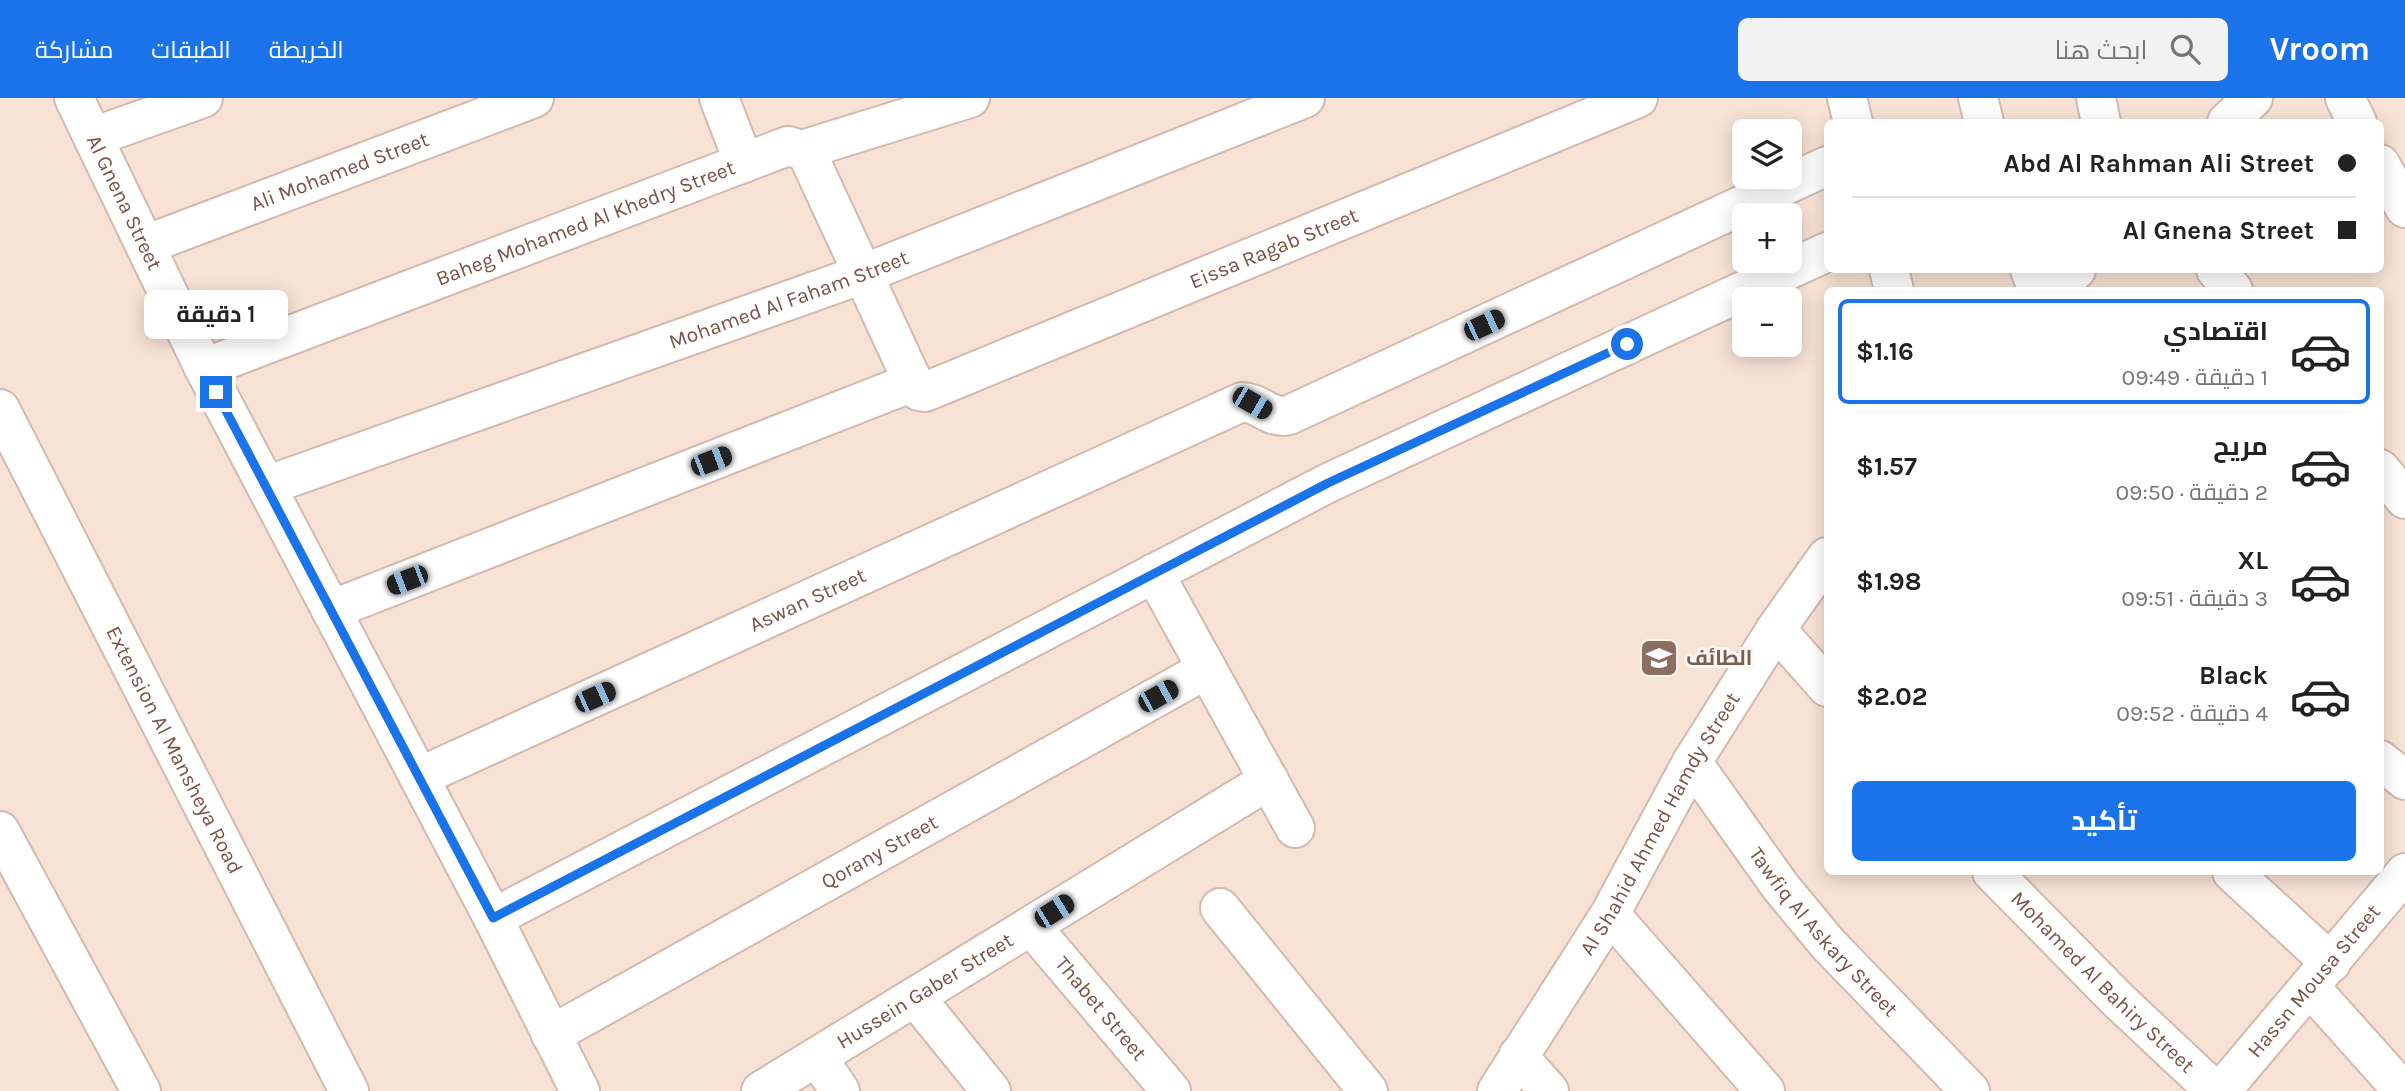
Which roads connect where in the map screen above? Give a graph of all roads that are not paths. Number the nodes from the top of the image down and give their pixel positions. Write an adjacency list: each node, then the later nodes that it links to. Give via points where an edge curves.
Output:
1 (74, 98): 18 (street, Al Gnena Street)
2 (203, 98): 18 (street)
3 (534, 98): 24 (street, Ali Mohamed Street)
4 (719, 98): 20 (street)
5 (970, 98): 19 (street, Baheg Mohamed Al Khedry Street)
6 (1305, 98): 28 (street, Mohamed Al Faham Street)
7 (1637, 98): 32 (street, Eissa Ragab Street, via 932,391 919,391)
8 (1847, 98): 13 (street)
9 (1978, 98): 14 (street)
10 (2096, 98): 15 (street)
11 (2253, 98): 16 (street)
12 (2345, 98): 17 (street)
13 (1852, 119)
14 (1983, 119)
15 (2100, 119)
16 (2230, 119)
17 (2356, 119)
18 (93, 137): 24 (street, Al Gnena Street)
19 (805, 149): 20 (street, Baheg Mohamed Al Khedry Street, via 790,145); 28 (street)
20 (744, 163): 31 (street, Baheg Mohamed Al Khedry Street)
21 (1824, 167): 45 (street, Aswan Street, via 1289,415 1276,416 1242,402)
22 (2384, 171): 23 (street)
23 (2405, 208)
24 (145, 245): 31 (street, Al Gnena Street)
25 (1824, 253): 38 (street, via 1328,483)
26 (2073, 273): 29 (street)
27 (2219, 273): 30 (street)
28 (863, 274): 32 (street); 35 (street, Mohamed Al Faham Street)
29 (2057, 287)
30 (2230, 287)
31 (204, 368): 35 (street, Al Gnena Street)
32 (913, 382): 39 (street)
33 (0, 408): 63 (street, Extension Al Mansheya Road)
34 (2384, 474): 36 (street)
35 (266, 486): 39 (street, Al Gnena Street)
36 (2405, 499)
37 (1824, 561): 40 (street, Al Shahid Ahmed Hamdy Street)
38 (1154, 573): 41 (street); 55 (street)
39 (331, 610): 45 (street, Al Gnena Street)
40 (1776, 629): 42 (street); 43 (street, Al Shahid Ahmed Hamdy Street)
41 (1207, 669): 46 (street); 59 (street, Qorany Street)
42 (1824, 684)
43 (1692, 762): 54 (street, Al Shahid Ahmed Hamdy Street); 73 (street, Tawfiq Al Askary Street, via 1780,886 1828,944)
44 (2384, 763): 47 (street)
45 (419, 777): 55 (street, Al Gnena Street)
46 (1269, 780): 48 (street); 56 (street, Hussein Gaber Street)
47 (2405, 780)
48 (1295, 828)
49 (0, 831): 62 (street)
50 (2405, 873): 57 (street, Hassn Mousa Street)
51 (1995, 875): 74 (street, Mohamed Al Bahiry Street)
52 (2235, 875): 57 (street)
53 (1220, 908): 69 (street)
54 (1610, 914): 60 (street, Al Shahid Ahmed Hamdy Street); 72 (street)
55 (493, 918): 59 (street, Al Gnena Street)
56 (1031, 926): 58 (street, Hussein Gaber Street); 68 (street, Thabet Street)
57 (2320, 975): 75 (street, Hassn Mousa Street); 76 (street)
58 (915, 997): 61 (street, Hussein Gaber Street); 67 (street)
59 (551, 1035): 64 (street, Al Gnena Street)
60 (1518, 1056): 70 (street, Al Shahid Ahmed Hamdy Street); 71 (street)
61 (817, 1057): 65 (street, Hussein Gaber Street); 66 (street)
62 (141, 1091)
63 (349, 1091)
64 (580, 1091)
65 (761, 1091)
66 (840, 1091)
67 (991, 1091)
68 (1171, 1091)
69 (1367, 1091)
70 (1497, 1091)
71 (1549, 1091)
72 (1765, 1091)
73 (1970, 1091)
74 (2215, 1091)
75 (2221, 1091)
76 (2403, 1091)

